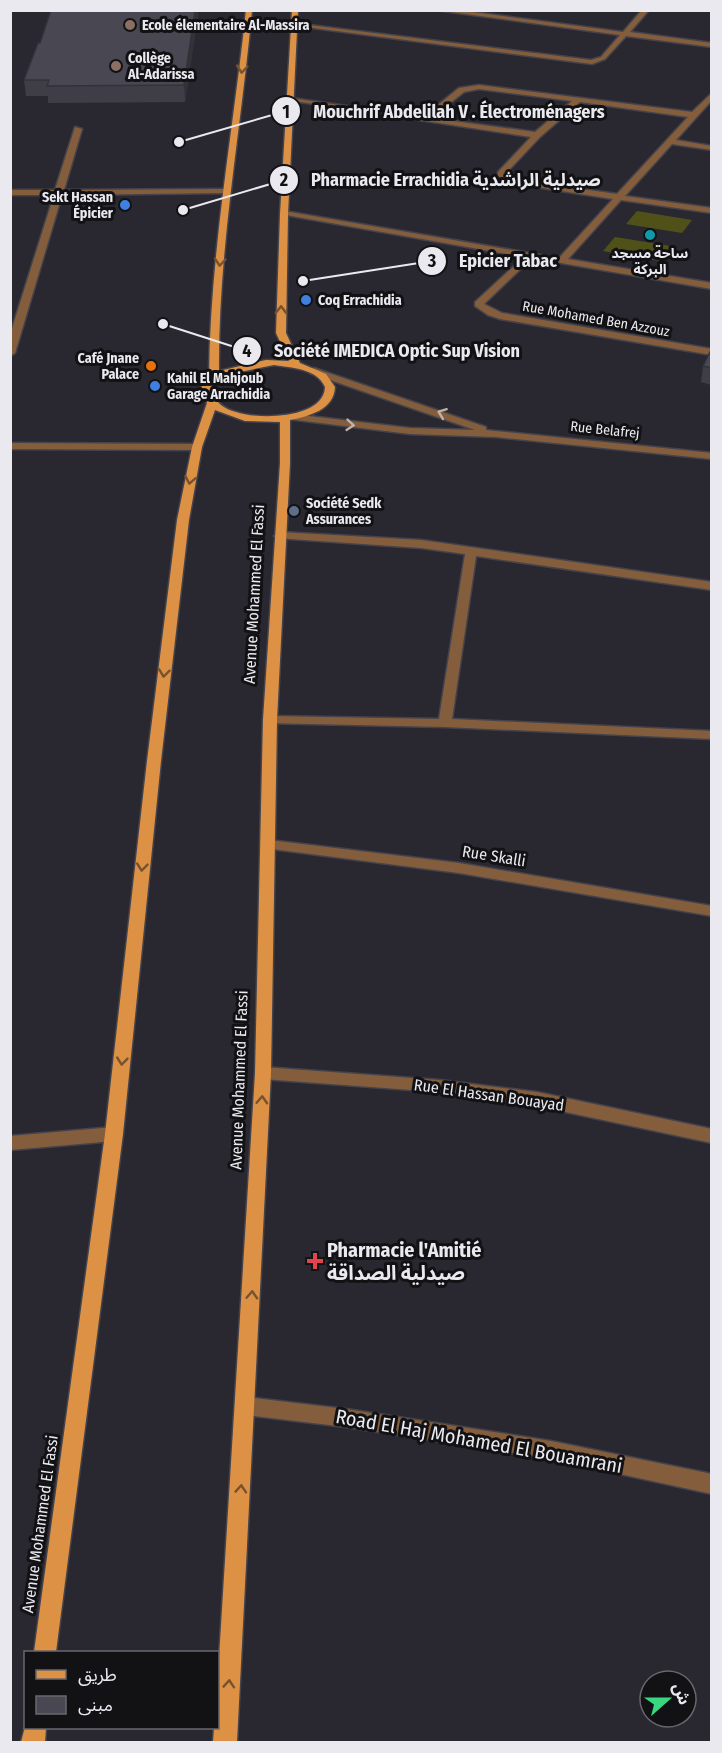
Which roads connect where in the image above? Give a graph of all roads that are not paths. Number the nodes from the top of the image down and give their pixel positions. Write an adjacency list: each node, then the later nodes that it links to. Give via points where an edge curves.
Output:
1 (249, 10): 17 (main road, Avenue Mohammed El Fassi, one-way to 17)
2 (295, 10): 5 (main road)
3 (439, 10): 6 (street)
4 (645, 10): 6 (street)
5 (293, 25): 6 (street, via 584,62 603,58); 9 (main road)
6 (625, 33): 7 (street)
7 (711, 45)
8 (711, 95): 11 (street)
9 (291, 100): 12 (street); 22 (main road)
10 (578, 100): 11 (street); 12 (street, via 490,87 462,90); 14 (street)
11 (694, 115): 15 (street)
12 (425, 118): 14 (street)
13 (78, 129): 19 (street)
14 (537, 135): 20 (street, via 501,174 516,182)
15 (669, 141): 16 (street); 20 (street)
16 (711, 148)
17 (226, 191): 19 (street); 30 (main road, Avenue Mohammed El Fassi, one-way to 30)
18 (10, 194): 19 (street)
19 (57, 194): 27 (street)
20 (620, 196): 21 (street); 24 (street)
21 (711, 211)
22 (284, 214): 23 (street); 28 (main road, one-way to 22, via 281,333)
23 (531, 255): 24 (street); 26 (street, Rue Mohamed Ben Azzouz, via 478,304 500,316)
24 (562, 260): 25 (street)
25 (711, 286)
26 (711, 352)
27 (10, 353)
28 (297, 365): 29 (main road); 30 (main road, via 251,364)
29 (314, 371): 32 (main road, via 325,378 330,396 310,412); 33 (street, Rue Belafrej, one-way to 29)
30 (214, 378): 31 (main road, Avenue Mohammed El Fassi, via 207,395)
31 (212, 404): 32 (main road, via 243,417); 35 (main road, Avenue Mohammed El Fassi)
32 (289, 418): 33 (street, Rue Belafrej, one-way to 33, via 399,430); 37 (main road, Avenue Mohammed El Fassi)
33 (496, 434): 36 (street, Rue Belafrej)
34 (10, 446): 35 (street)
35 (197, 447): 46 (main road, Avenue Mohammed El Fassi, one-way to 46, via 167,646)
36 (711, 456)
37 (280, 536): 38 (street, via 422,544); 40 (main road, Avenue Mohammed El Fassi)
38 (471, 551): 39 (street); 41 (street)
39 (711, 586)
40 (270, 720): 41 (street); 43 (main road, Avenue Mohammed El Fassi)
41 (445, 723): 42 (street)
42 (711, 735)
43 (269, 845): 44 (street, Rue Skalli, via 459,868); 45 (main road, Avenue Mohammed El Fassi)
44 (711, 911)
45 (263, 1073): 47 (street, Rue El Hassan Bouayad, via 439,1086 537,1099); 49 (main road, Avenue Mohammed El Fassi, one-way to 45)
46 (114, 1134): 48 (street); 51 (main road, Avenue Mohammed El Fassi)
47 (711, 1136)
48 (10, 1143)
49 (246, 1406): 50 (street, Road El Haj Mohamed El Bouamrani, via 528,1446); 52 (main road, Avenue Mohammed El Fassi, one-way to 49)
50 (711, 1484)
51 (45, 1651)
52 (225, 1743)

